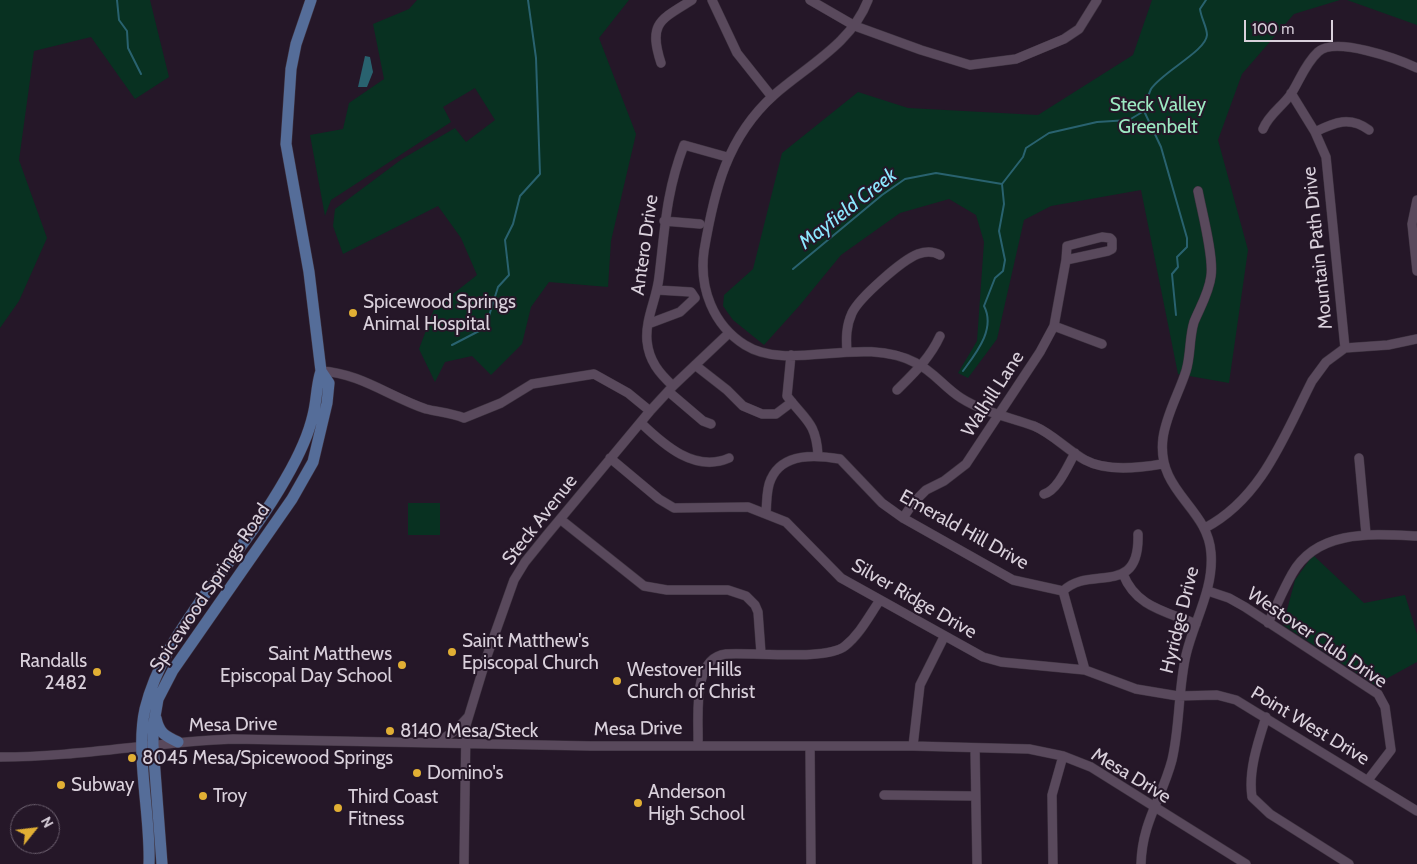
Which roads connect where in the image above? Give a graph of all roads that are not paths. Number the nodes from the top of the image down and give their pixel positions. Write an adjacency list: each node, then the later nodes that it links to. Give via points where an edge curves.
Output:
1 (311, 0): 35 (main road, Spicewood Springs Road, via 291,69 286,144 309,272)
2 (692, 0): 8 (street, via 658,25 655,40)
3 (712, 0): 11 (street, via 737,53)
4 (810, 0): 7 (street)
5 (868, 0): 7 (street)
6 (1097, 0): 7 (street, via 1085,22 1073,34 1016,59 996,63 959,63)
7 (855, 26): 11 (street)
8 (661, 63)
9 (1417, 68): 10 (street, via 1385,55 1347,47 1326,47 1309,61)
10 (1291, 93): 12 (street, via 1266,120); 14 (street, Mountain Path Drive)
11 (772, 97): 15 (street)
12 (1263, 129)
13 (1369, 130): 14 (street, via 1361,124 1344,121)
14 (1316, 132): 30 (street, Mountain Path Drive, via 1329,173)
15 (727, 157): 18 (street, Antero Drive, via 684,145); 26 (street, via 711,214 702,270 709,302 716,317)
16 (1198, 191): 48 (street, via 1212,274 1191,334 1187,369 1163,437)
17 (1417, 200): 22 (street, via 1412,224)
18 (664, 221): 19 (street); 23 (street, Antero Drive)
19 (700, 224)
20 (940, 255): 31 (street, via 934,251 911,258 863,297 848,323)
21 (1066, 260): 21 (street, Walhill Lane, via 1108,251 1112,249 1112,240 1102,237 1067,246); 25 (street, Walhill Lane)
22 (1417, 271)
23 (657, 290): 24 (street, Antero Drive); 24 (street, via 691,292 695,298 680,312)
24 (648, 324): 36 (street, Antero Drive, via 647,341 653,364)
25 (1054, 326): 29 (street); 40 (street, Walhill Lane)
26 (730, 333): 32 (street, via 759,352); 33 (street, Steck Avenue)
27 (940, 336): 34 (street)
28 (1417, 339): 30 (street)
29 (1102, 344)
30 (1345, 348): 55 (street, via 1318,371 1266,472 1224,518)
31 (847, 352): 32 (street); 34 (street, via 881,351)
32 (791, 355): 38 (street, via 787,389)
33 (695, 365): 36 (street, Steck Avenue); 38 (street, via 743,406 762,414 776,414)
34 (921, 366): 37 (street); 40 (street, via 960,398)
35 (321, 371): 39 (street, via 354,376 427,409 464,418 501,403 532,384 594,374 628,393); 49 (main road, Spicewood Springs Road, via 310,427); 50 (main road, Spicewood Springs Road, via 329,383 325,416 318,449)
36 (670, 389): 39 (street, Steck Avenue); 42 (street, Antero Drive, via 703,421)
37 (897, 390)
38 (792, 402): 44 (street, via 811,425)
39 (650, 411): 41 (street, Steck Avenue)
40 (1000, 415): 43 (street, via 1036,427); 53 (street, Walhill Lane, via 966,464 926,490 912,503)
41 (641, 423): 45 (street, Steck Avenue); 46 (street, via 673,451 692,459 712,463)
42 (711, 424)
43 (1075, 453): 48 (street, via 1109,467); 51 (street, via 1049,493)
44 (818, 455): 52 (street, Emerald Hill Drive, via 795,459 777,469 768,489); 53 (street, Emerald Hill Drive, via 845,462 882,503)
45 (610, 458): 52 (street, Silver Ridge Drive, via 674,508 748,507); 54 (street, Steck Avenue)
46 (730, 458)
47 (1359, 458): 57 (street)
48 (1162, 464): 55 (street, Hyridge Drive, via 1178,494)
49 (290, 471): 50 (main road, via 296,476); 63 (main road, Spicewood Springs Road)
50 (300, 488): 66 (main road, Spicewood Springs Road)
51 (1044, 494)
52 (766, 514): 62 (street, Silver Ridge Drive, via 786,522 841,578)
53 (903, 518): 61 (street, Emerald Hill Drive, via 1013,580)
54 (560, 519): 68 (street, via 644,586 667,590 728,590 746,596 758,612); 72 (street, Steck Avenue, via 514,580)
55 (1205, 528): 60 (street, Hyridge Drive, via 1212,552)
56 (1138, 534): 59 (street, via 1135,558)
57 (1366, 534): 58 (street); 64 (street, via 1324,544 1305,557 1292,573)
58 (1417, 536)
59 (1123, 574): 61 (street, via 1104,580 1083,579); 65 (street, via 1128,587 1144,603)
60 (1208, 591): 64 (street, Westover Club Drive, via 1229,598); 65 (street, Hyridge Drive)
61 (1063, 592): 69 (street)
62 (880, 600): 67 (street, Silver Ridge Drive); 68 (street, via 843,648 816,655)
63 (193, 611): 66 (main road, via 196,616 191,627); 78 (main road, Spicewood Springs Road, via 171,644 152,684 145,711)
64 (1268, 623): 84 (street, Westover Club Drive, via 1382,699 1391,750)
65 (1196, 624): 70 (street, Hyridge Drive)
66 (197, 634): 71 (main road, Spicewood Springs Road, via 166,683)
67 (944, 637): 69 (street, Silver Ridge Drive, via 992,661); 80 (street, via 920,685)
68 (761, 653): 77 (street, via 718,655 705,669 701,680)
69 (1085, 670): 70 (street, Silver Ridge Drive, via 1136,689)
70 (1178, 696): 73 (street, Point West Drive, via 1227,697); 87 (street, Hyridge Drive, via 1172,761)
71 (155, 712): 74 (main road, via 160,731); 78 (main road, Spicewood Springs Road)
72 (468, 717): 75 (street, via 456,730); 76 (street, Steck Avenue)
73 (1266, 717): 84 (street, Point West Drive); 97 (street, via 1251,780 1252,797 1270,814)
74 (178, 742): 75 (street, Mesa Drive, via 233,739); 78 (street, Mesa Drive)
75 (435, 743): 76 (street, Mesa Drive)
76 (465, 743): 77 (street, Mesa Drive); 92 (street, Steck Avenue)
77 (698, 744): 79 (street, Mesa Drive)
78 (148, 745): 83 (street, Mesa Drive, via 46,756); 90 (main road, Spicewood Springs Road); 91 (main road, Spicewood Springs Road)
79 (810, 746): 80 (street, Mesa Drive); 93 (street)
80 (912, 746): 81 (street, Mesa Drive)
81 (975, 748): 82 (street, Mesa Drive, via 1029,749); 86 (street)
82 (1063, 756): 87 (street, Mesa Drive, via 1109,778); 95 (street, via 1052,795)
83 (0, 757)
84 (1368, 780): 88 (street, Point West Drive)
85 (884, 795): 86 (street)
86 (974, 796): 94 (street)
87 (1153, 808): 89 (street, Mesa Drive); 96 (street, Hyridge Drive, via 1145,828)
88 (1417, 811)
89 (1241, 862)
90 (150, 864)
91 (162, 864)
92 (464, 864)
93 (811, 864)
94 (977, 864)
95 (1052, 864)
96 (1141, 864)
97 (1349, 864)

